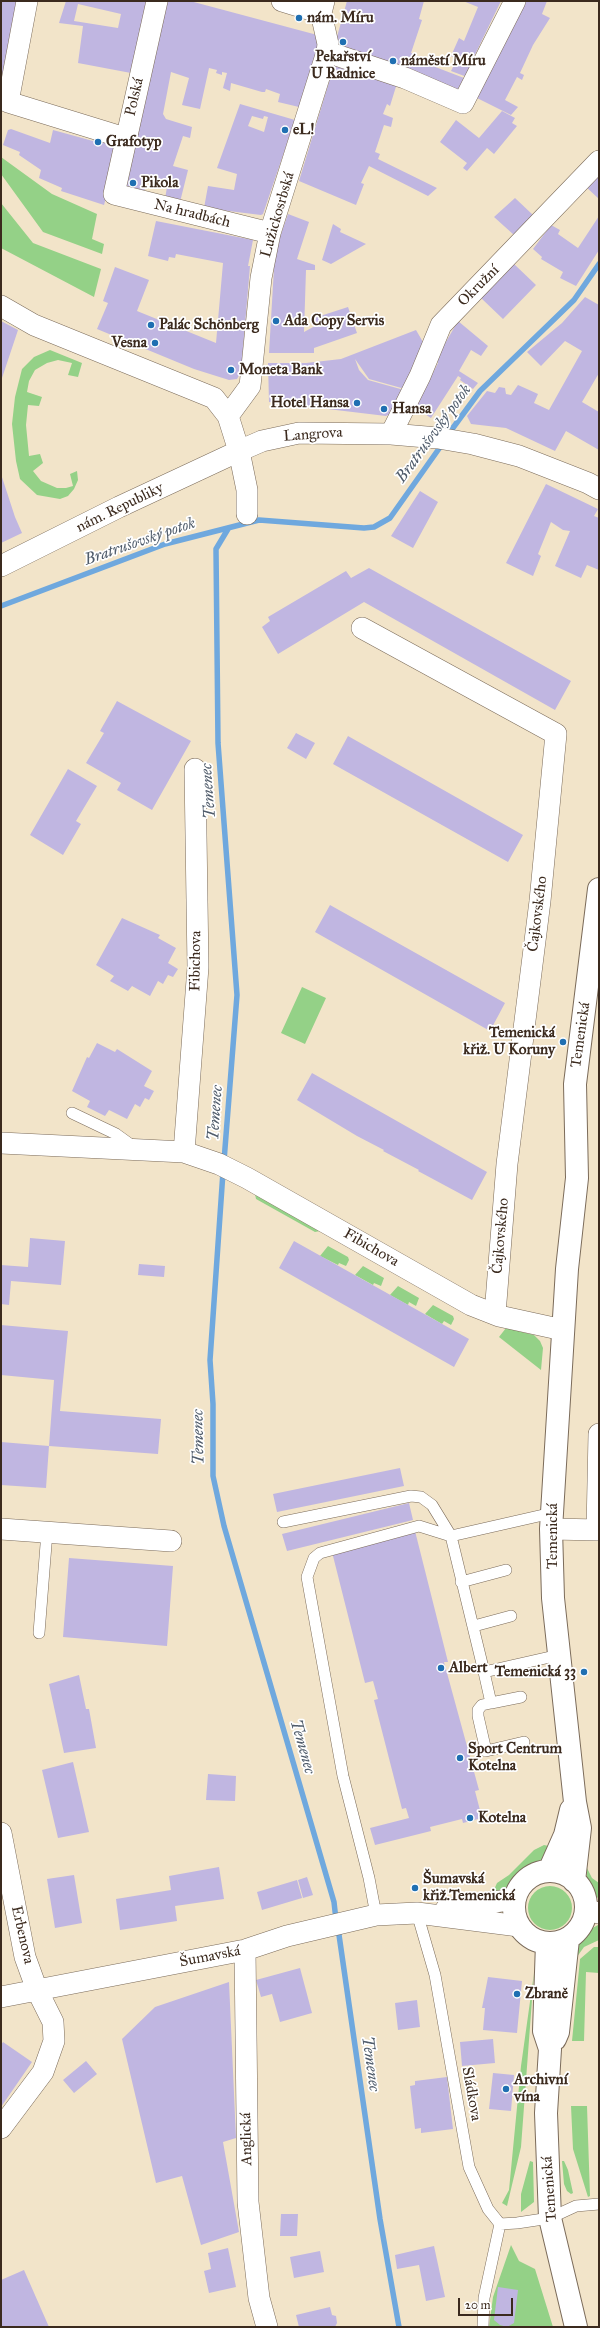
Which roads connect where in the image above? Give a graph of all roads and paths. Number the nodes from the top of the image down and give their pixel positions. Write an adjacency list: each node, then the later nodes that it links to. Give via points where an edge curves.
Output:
1 (27, 1): 7 (street)
2 (157, 1): 8 (street, Polská)
3 (282, 1): 5 (street)
4 (515, 1): 6 (street, via 463,103 405,78)
5 (323, 7): 6 (street, Lužickosrbská)
6 (327, 52): 11 (street, Lužickosrbská)
7 (5, 92): 8 (street, via 8,102)
8 (125, 138): 10 (street, Polská)
9 (599, 161): 14 (street, Okružní, via 441,325 420,376)
10 (114, 194): 11 (street, Na hradbách)
11 (270, 233): 13 (street, Lužickosrbská, via 261,278 250,386)
12 (1, 306): 13 (street, via 34,325 214,398)
13 (228, 416): 15 (street)
14 (391, 434): 15 (street, Langrova, via 299,433 262,441); 16 (street, Langrova, via 445,439 497,449)
15 (239, 451): 17 (street, via 247,490); 18 (street, nám. Republiky)
16 (595, 485)
17 (247, 514)
18 (1, 566)
19 (362, 628): 26 (street, Čajkovského, via 556,734 540,901 507,1164)
20 (195, 769): 25 (street, Fibichova, via 198,967)
21 (598, 900): 27 (street, Temenická, via 574,1084 578,1178 567,1269)
22 (72, 1113): 24 (lane, via 116,1134)
23 (1, 1142): 24 (street, Fibichova)
24 (138, 1150): 25 (street, Fibichova)
25 (184, 1152): 26 (street, Fibichova, via 224,1167 471,1304)
26 (495, 1314): 27 (street, Fibichova)
27 (563, 1330): 29 (street, Temenická)
28 (599, 1434): 32 (street)
29 (552, 1521): 32 (street); 34 (lane); 41 (street, Temenická, via 553,1598)
30 (282, 1522): 34 (lane, via 411,1496 421,1497 432,1505)
31 (1, 1529): 33 (street)
32 (598, 1530)
33 (47, 1532): 35 (street); 40 (lane)
34 (451, 1536): 37 (lane); 53 (lane, via 419,1526 320,1553 314,1558 307,1577 343,1776)
35 (171, 1541)
36 (506, 1570): 37 (lane)
37 (461, 1582): 39 (lane)
38 (511, 1616): 39 (lane)
39 (474, 1626): 42 (lane)
40 (39, 1633)
41 (559, 1654): 42 (lane); 46 (street, Temenická)
42 (484, 1672): 44 (lane)
43 (521, 1697): 44 (lane)
44 (491, 1703): 45 (lane, via 482,1705 478,1710 486,1751)
45 (524, 1742)
46 (575, 1802): 48 (street, Temenická, via 570,1811 565,1835); 49 (street, Temenická, via 580,1828)
47 (1, 1833): 57 (street, Erbenova, via 25,1958)
48 (549, 1871): 49 (street, via 558,1872); 50 (street, via 527,1880 519,1889)
49 (574, 1881): 51 (street)
50 (515, 1900): 52 (street, Šumavská); 54 (street, via 515,1918)
51 (592, 1912): 55 (street, via 580,1927)
52 (417, 1914): 53 (street, Šumavská); 54 (street, Šumavská); 62 (lane, Sládkova, via 435,1975 469,2167 488,2209)
53 (376, 1915): 56 (street, Šumavská)
54 (519, 1926): 55 (street, via 534,1940)
55 (557, 1941): 61 (street, Temenická, via 558,2032 550,2049 546,2113)
56 (245, 1950): 57 (street, Šumavská); 63 (street, Anglická, via 248,2202 259,2298)
57 (37, 1990): 58 (street, Šumavská); 59 (street, Erbenova, via 53,2022 54,2041 42,2072)
58 (1, 1997)
59 (1, 2128)
60 (599, 2204): 61 (lane, via 576,2206)
61 (550, 2218): 62 (lane); 65 (street, Temenická)
62 (500, 2224): 64 (lane, via 484,2298)
63 (267, 2327)
64 (483, 2327)
65 (576, 2327)

